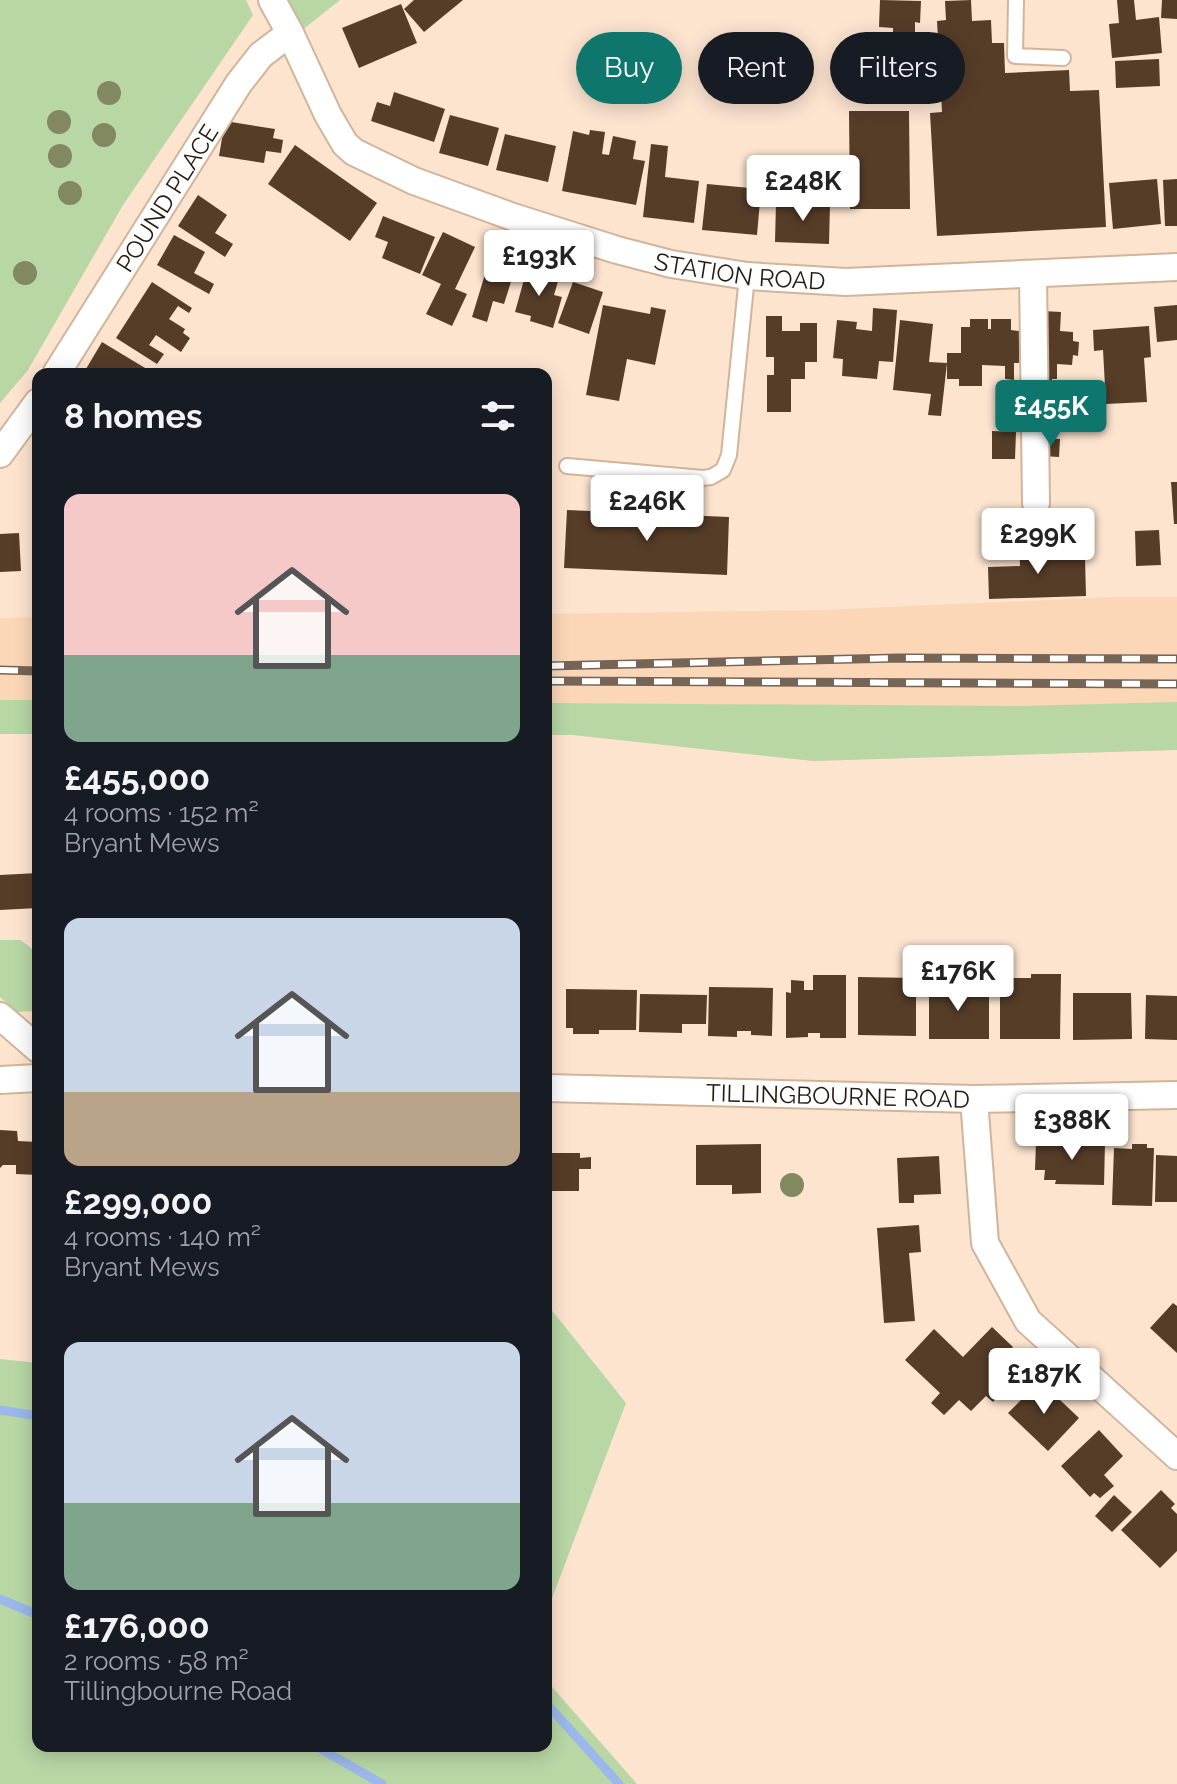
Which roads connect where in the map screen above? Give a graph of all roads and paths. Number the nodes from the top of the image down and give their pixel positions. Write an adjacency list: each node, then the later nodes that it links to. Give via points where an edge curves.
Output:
1 (272, 0): 3 (street, STATION ROAD)
2 (1016, 0): 4 (lane, via 1015,56)
3 (290, 33): 7 (street, STATION ROAD, via 338,133 364,158 513,217 617,250); 8 (street, POUND PLACE, via 261,55 239,83)
4 (1063, 58)
5 (1177, 267): 6 (street, STATION ROAD)
6 (1033, 275): 7 (street, STATION ROAD, via 876,282); 12 (street)
7 (747, 276): 11 (lane, via 729,455 723,470 703,478)
8 (60, 368)
9 (32, 417): 10 (street)
10 (0, 454)
11 (567, 466)
12 (1036, 503)
13 (0, 1016): 14 (street)
14 (32, 1041)
15 (32, 1078): 16 (street)
16 (0, 1080)
17 (552, 1088): 19 (street, TILLINGBOURNE ROAD)
18 (1177, 1095): 19 (street, TILLINGBOURNE ROAD)
19 (974, 1099): 20 (street, via 985,1243 1028,1321)
20 (1177, 1456)

